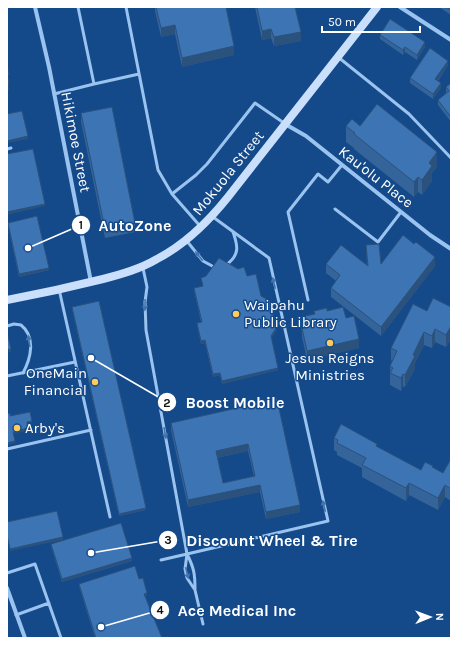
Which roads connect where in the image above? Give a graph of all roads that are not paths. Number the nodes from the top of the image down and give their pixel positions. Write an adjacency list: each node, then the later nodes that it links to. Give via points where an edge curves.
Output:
1 (35, 7): 10 (street, Hikimoe Street)
2 (78, 7): 9 (lane)
3 (126, 7): 8 (lane)
4 (377, 7): 7 (street, Mokuola Street)
5 (400, 7): 6 (street)
6 (451, 40)
7 (338, 57): 11 (street, Mokuola Street); 14 (lane, via 409,114)
8 (139, 74): 9 (lane); 16 (lane, via 158,170)
9 (94, 84): 10 (lane)
10 (54, 94): 27 (street, Hikimoe Street)
11 (285, 124): 15 (street, Kau'olu Place, via 306,136); 16 (lane, via 255,103 207,164); 19 (street, Mokuola Street)
12 (12, 148): 13 (lane)
13 (7, 149)
14 (451, 158)
15 (342, 165): 18 (street, Kau'olu Place); 30 (lane, via 328,182 318,174 288,212)
16 (172, 194): 20 (lane)
17 (335, 209): 18 (lane, via 378,242)
18 (401, 212): 23 (street, Kau'olu Place)
19 (212, 216): 20 (street, Mokuola Street); 21 (lane)
20 (201, 227): 22 (street, Mokuola Street)
21 (233, 232): 24 (lane, via 236,254); 38 (lane, one-way to 21, via 328,521 269,258)
22 (186, 240): 25 (street, Mokuola Street, via 157,260); 26 (lane, one-way to 22, via 203,261)
23 (451, 249)
24 (226, 265)
25 (143, 266): 27 (street, Mokuola Street); 38 (lane, one-way to 38, via 147,287 146,330)
26 (214, 267)
27 (91, 282): 28 (street, Mokuola Street)
28 (59, 289): 29 (street, Mokuola Street); 32 (lane)
29 (7, 300)
30 (308, 300)
31 (7, 326): 33 (lane, one-way to 31, via 30,353 28,333 21,325)
32 (75, 362): 33 (lane); 35 (lane)
33 (23, 373): 34 (lane)
34 (7, 376)
35 (91, 430): 36 (lane); 37 (lane)
36 (7, 449)
37 (110, 517)
38 (187, 554): 39 (lane); 42 (lane, via 195,575); 42 (lane, one-way to 42, via 185,568)
39 (161, 560)
40 (7, 573): 43 (lane, via 35,564)
41 (7, 588): 44 (street)
42 (194, 590): 45 (lane)
43 (49, 603): 44 (lane); 47 (lane)
44 (16, 615): 46 (street)
45 (203, 624)
46 (25, 638)
47 (61, 638)

